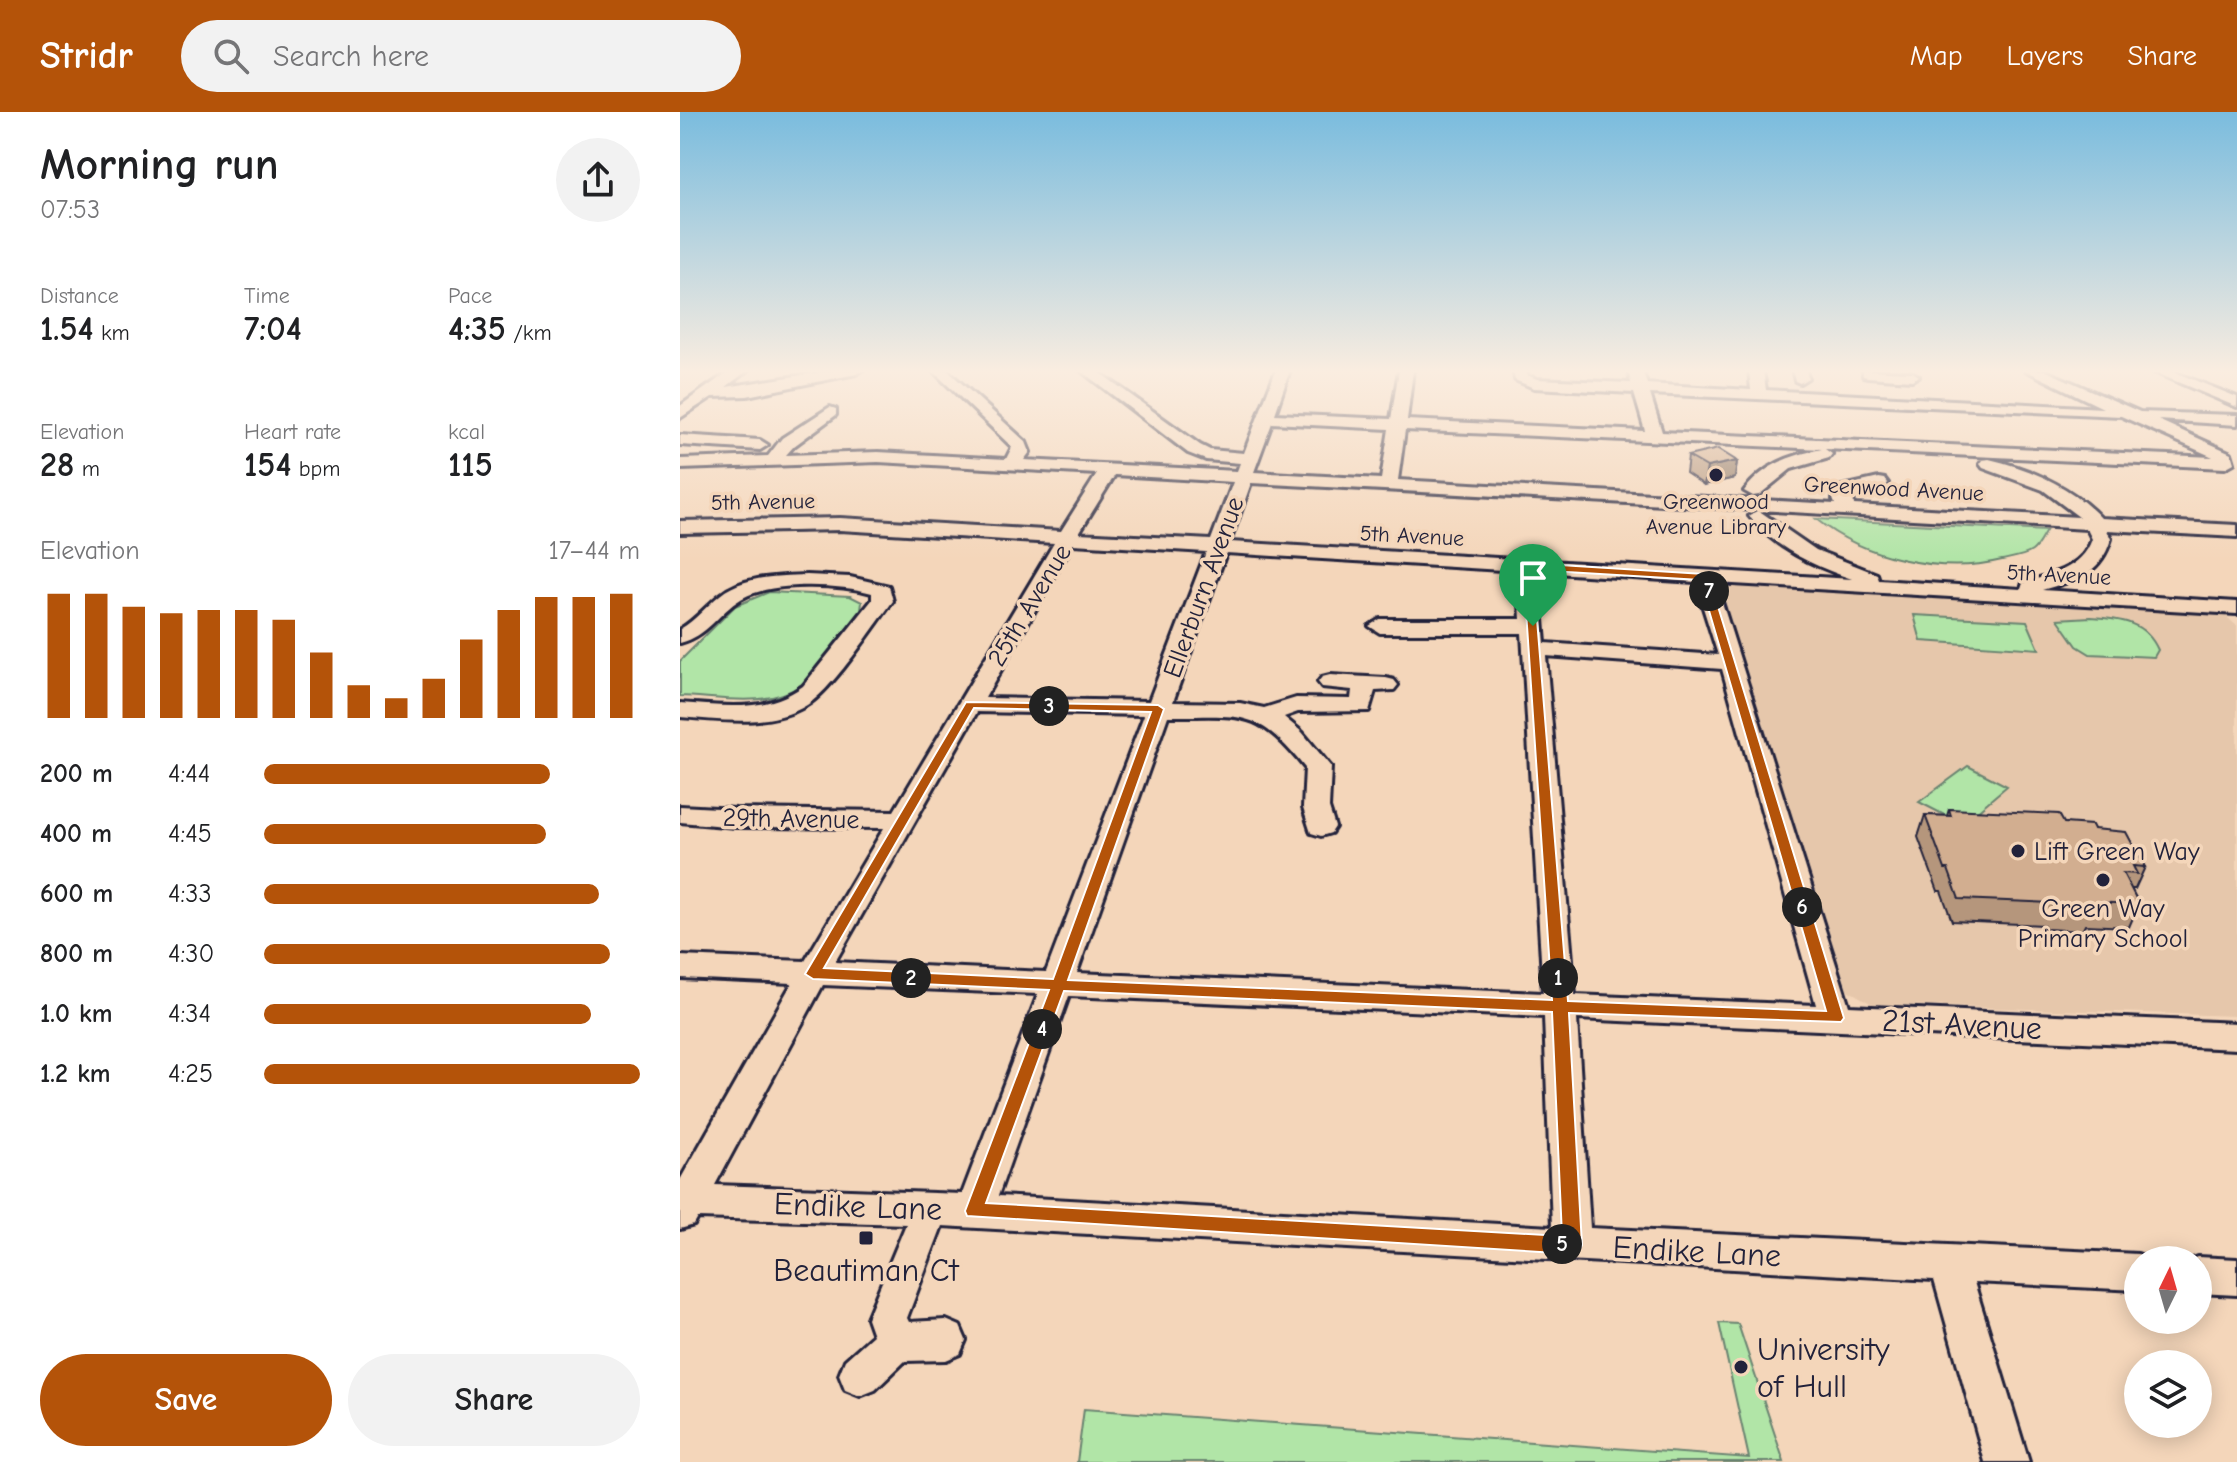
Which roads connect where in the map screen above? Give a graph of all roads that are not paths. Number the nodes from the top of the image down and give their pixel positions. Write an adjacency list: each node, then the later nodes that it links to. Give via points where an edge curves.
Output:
1 (801, 433): 13 (street)
2 (1006, 433): 17 (street, via 1020,446)
3 (1176, 433): 14 (street)
4 (1258, 433): 19 (street, Ellerburn Avenue)
5 (1396, 433): 24 (street)
6 (1569, 433): 9 (street)
7 (1654, 433): 9 (street)
8 (2173, 433): 16 (street, via 2220,454 2225,463)
9 (1655, 437): 11 (street)
10 (680, 440): 13 (street, Greenwood Avenue)
11 (1794, 445): 12 (street); 15 (street)
12 (1858, 448): 15 (street, Greenwood Avenue); 16 (street, Greenwood Avenue)
13 (760, 450): 17 (street, Greenwood Avenue); 18 (street, Greenwood Avenue)
14 (1202, 453): 19 (street); 21 (street)
15 (1809, 456): 25 (street, Greenwood Avenue, via 1769,473)
16 (2004, 461): 28 (street, Greenwood Avenue, via 2068,497)
17 (1012, 463): 20 (street, Greenwood Avenue)
18 (686, 464): 22 (street)
19 (1246, 467): 21 (street, Greenwood Avenue); 24 (street, Greenwood Avenue); 32 (street, Ellerburn Avenue)
20 (1111, 469): 21 (street, Greenwood Avenue); 31 (street, 25th Avenue)
21 (1168, 472)
22 (680, 479)
23 (1879, 483): 26 (street, via 1845,491)
24 (1389, 484): 26 (street, Greenwood Avenue)
25 (1753, 491)
26 (1847, 509): 28 (street, Greenwood Avenue)
27 (1758, 516): 35 (street, via 1785,542)
28 (2099, 524): 30 (street, Greenwood Avenue); 36 (street, via 2103,538 2095,559)
29 (680, 527): 31 (street, 5th Avenue, via 840,524)
30 (2237, 531)
31 (1069, 537): 32 (street, 5th Avenue); 45 (street, 25th Avenue)
32 (1217, 547): 33 (street, 5th Avenue); 46 (street, Ellerburn Avenue)
33 (1528, 566): 34 (street, 5th Avenue); 42 (street)
34 (1704, 577): 35 (street, 5th Avenue); 43 (street)
35 (1839, 577): 37 (street, 5th Avenue, via 1915,590)
36 (2063, 579): 37 (street); 38 (street)
37 (2015, 595): 38 (street, 5th Avenue)
38 (2086, 599): 39 (street, 5th Avenue)
39 (2232, 611)
40 (1380, 626): 42 (street)
41 (680, 636): 47 (street, via 756,583 855,584 882,590 882,601 797,702 774,711)
42 (1534, 638): 43 (street); 55 (street)
43 (1732, 663): 56 (street)
44 (1330, 682): 48 (street, via 1375,684 1361,706 1296,705)
45 (970, 705): 46 (street); 50 (street, 25th Avenue)
46 (1158, 709): 48 (street); 54 (street, Ellerburn Avenue)
47 (680, 710)
48 (1267, 715): 51 (street, via 1318,767 1316,808)
49 (680, 814): 50 (street, 29th Avenue)
50 (903, 820): 53 (street, 25th Avenue)
51 (1321, 827)
52 (680, 967): 53 (street, 21st Avenue)
53 (813, 974): 54 (street, 21st Avenue); 58 (street, 25th Avenue)
54 (1058, 985): 55 (street, 21st Avenue); 60 (street, Ellerburn Avenue)
55 (1560, 1007): 56 (street, 21st Avenue); 61 (street)
56 (1836, 1018): 57 (street, 21st Avenue)
57 (2237, 1036)
58 (683, 1206): 59 (street, Endike Lane, via 842,1204)
59 (930, 1210): 60 (street, Endike Lane); 67 (street, via 887,1318)
60 (974, 1211): 61 (street, Endike Lane)
61 (1572, 1245): 62 (street, Endike Lane)
62 (1948, 1262): 63 (street, Endike Lane); 69 (street)
63 (2124, 1271)
64 (2212, 1276): 65 (street)
65 (2237, 1277)
66 (946, 1340): 67 (street)
67 (896, 1342): 68 (street)
68 (860, 1375)
69 (2007, 1462)

